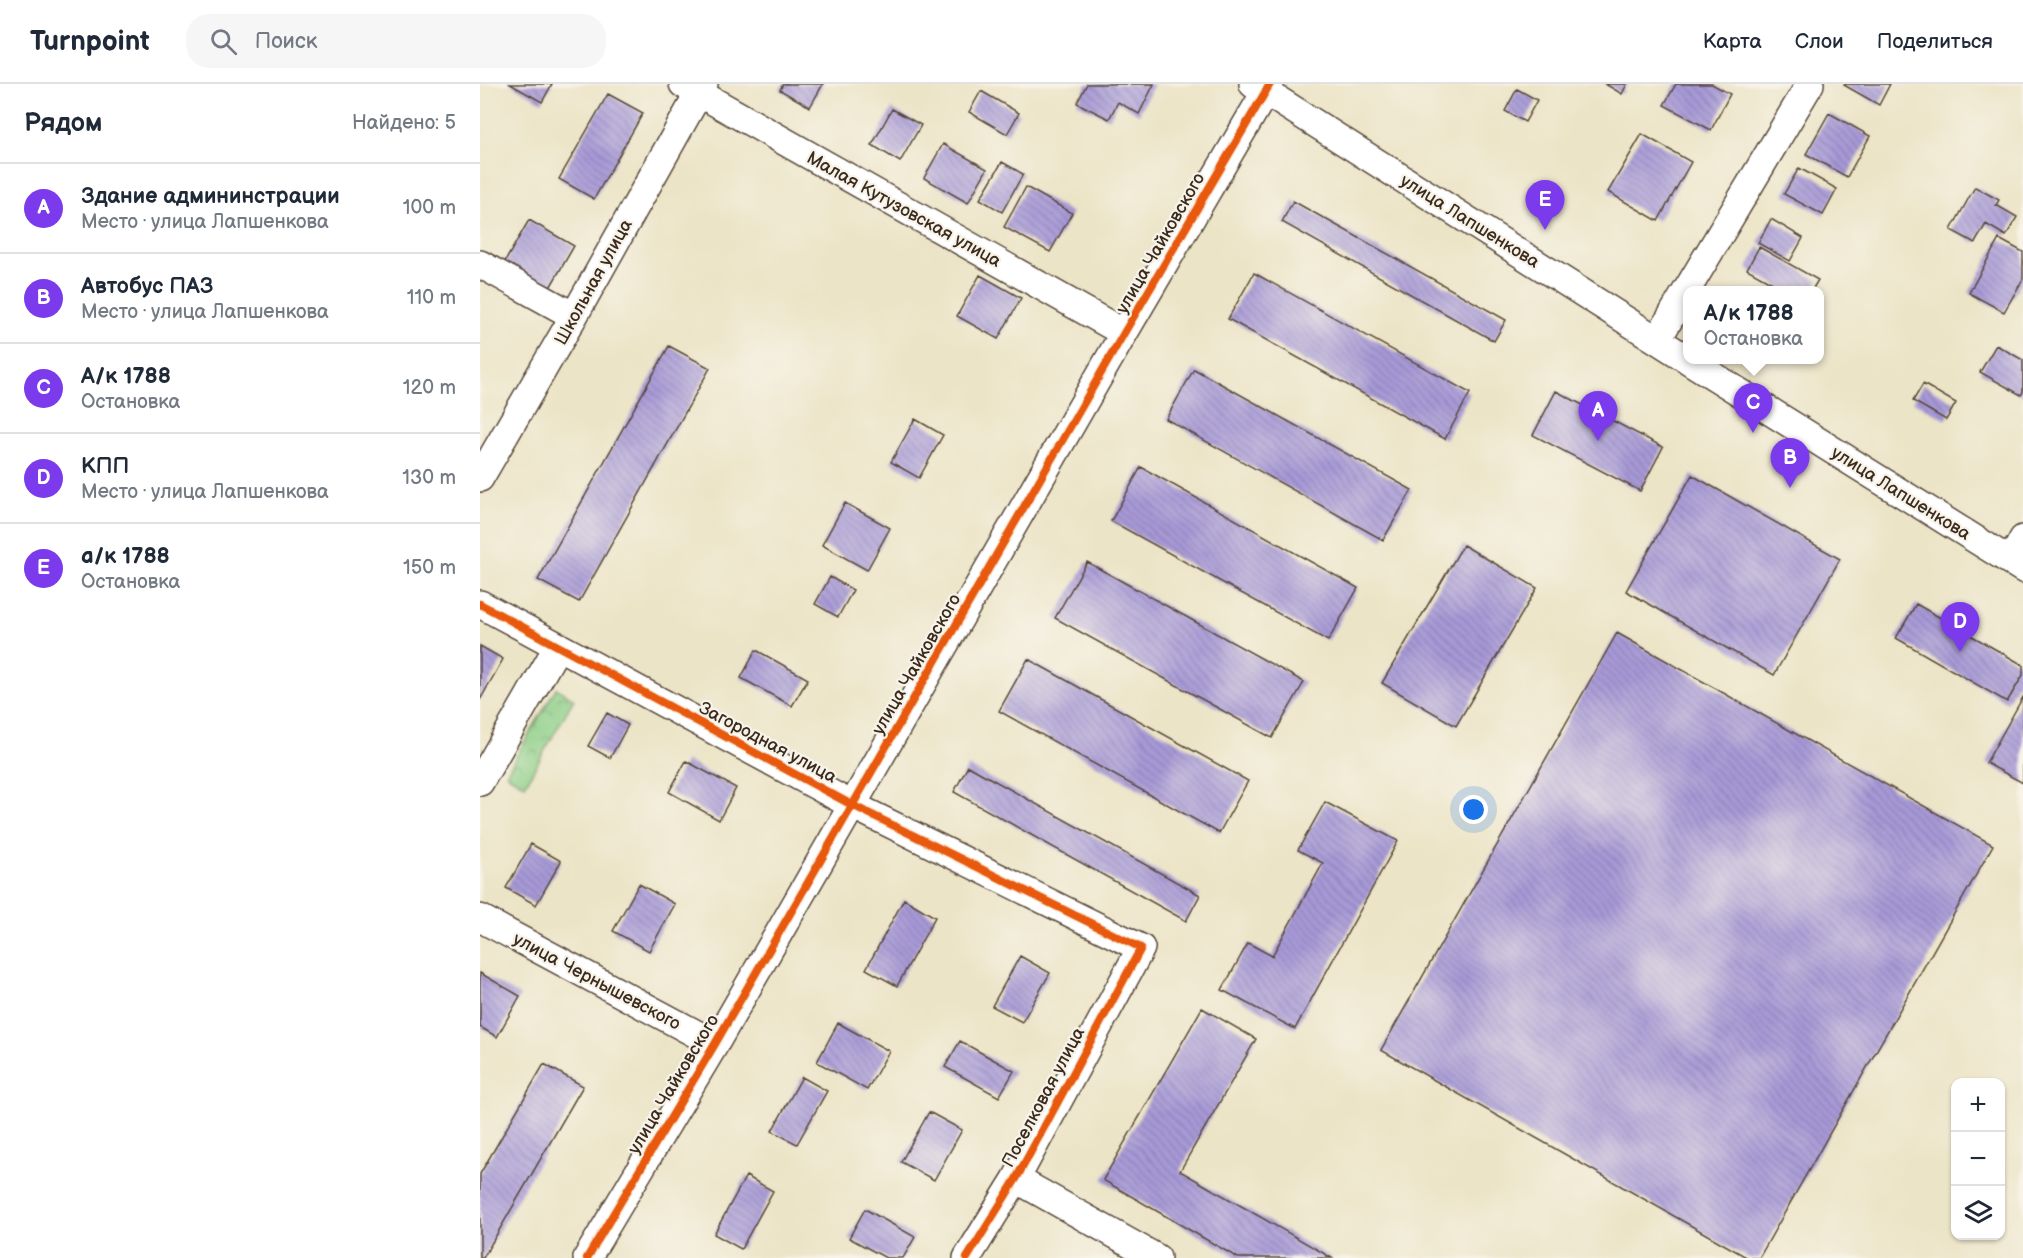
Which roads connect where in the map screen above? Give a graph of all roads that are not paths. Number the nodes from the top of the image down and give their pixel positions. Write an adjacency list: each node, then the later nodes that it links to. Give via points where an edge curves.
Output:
1 (1810, 84): 5 (street)
2 (695, 87): 7 (street, Школьная улица); 8 (street, Малая Кутузовская улица)
3 (1263, 87): 8 (street, улица Чайковского); 9 (street, улица Лапшенкова)
4 (480, 264): 7 (street)
5 (1689, 286)
6 (1683, 296): 9 (street)
7 (574, 316): 12 (street, Школьная улица)
8 (1124, 333): 17 (street, улица Чайковского)
9 (1657, 340): 10 (street, улица Лапшенкова)
10 (1683, 356)
11 (1696, 364): 13 (street, улица Лапшенкова)
12 (480, 478)
13 (2019, 556)
14 (480, 604): 15 (street, Загородная улица)
15 (558, 646): 16 (street); 17 (street, Загородная улица)
16 (480, 782)
17 (852, 805): 19 (street, Загородная улица); 20 (street, улица Чайковского)
18 (480, 918): 20 (street, улица Чернышевского)
19 (1141, 948): 21 (street, Поселковая улица)
20 (715, 1044): 22 (street, улица Чайковского)
21 (1016, 1179): 23 (street, Поселковая улица); 24 (street)
22 (587, 1258)
23 (968, 1258)
24 (1157, 1258)

